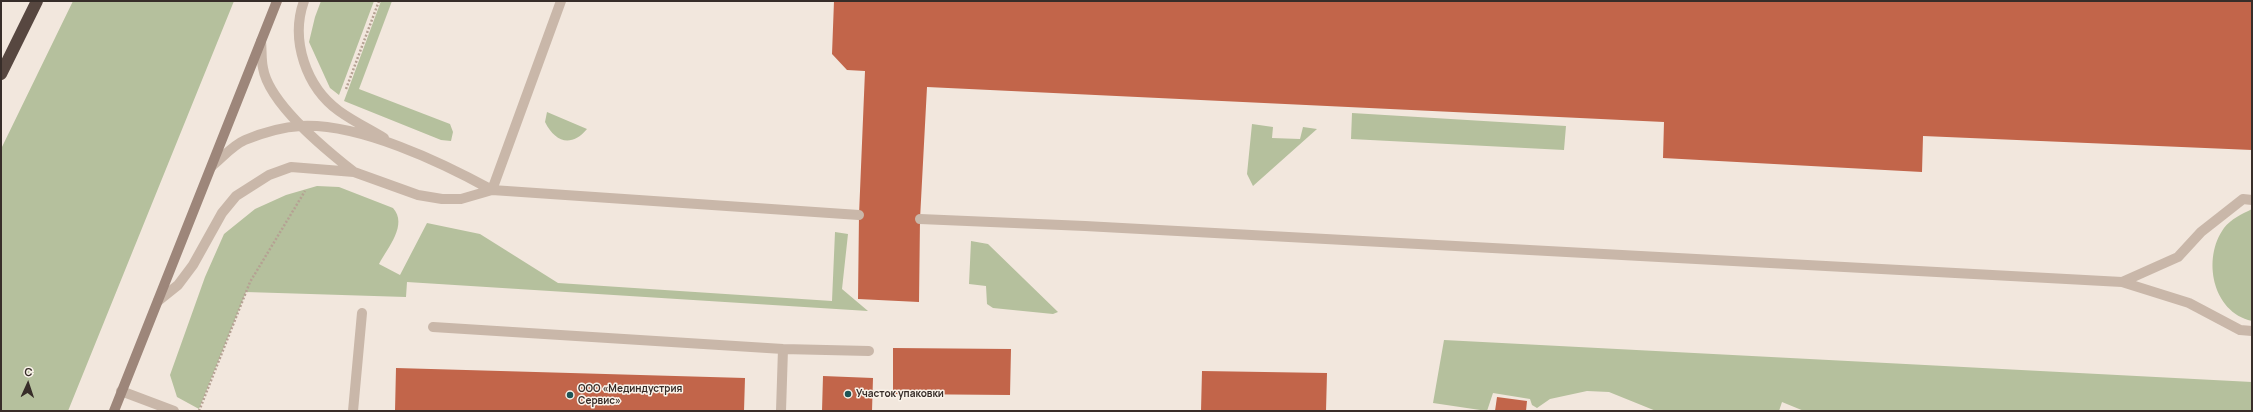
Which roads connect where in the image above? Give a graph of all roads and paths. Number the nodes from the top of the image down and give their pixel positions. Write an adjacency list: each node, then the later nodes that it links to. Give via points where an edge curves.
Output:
1 (37, 1): 7 (highway)
2 (277, 1): 6 (main road)
3 (304, 1): 8 (lane, via 298,38 305,63 311,80)
4 (379, 1): 8 (path)
5 (561, 1): 13 (lane)
6 (261, 40): 9 (lane, via 263,70 278,100); 11 (main road)
7 (1, 74)
8 (338, 111): 10 (lane)
9 (301, 126): 10 (lane, via 332,128); 11 (lane, via 280,129 244,140); 12 (lane)
10 (397, 147): 13 (lane, via 416,153)
11 (212, 166): 19 (main road)
12 (354, 172): 13 (lane, via 418,195 442,199 461,199); 19 (lane, via 291,167 268,175 236,196 222,213 194,265 178,285)
13 (492, 190): 16 (lane)
14 (305, 191): 28 (path, via 250,282)
15 (2252, 200): 18 (lane, via 2243,199 2201,232 2178,257)
16 (859, 215)
17 (920, 219): 18 (lane)
18 (2122, 282): 22 (lane, via 2189,303 2240,330)
19 (158, 301): 25 (main road)
20 (362, 312): 29 (lane)
21 (433, 327): 23 (lane)
22 (2252, 331)
23 (782, 349): 24 (lane); 30 (lane)
24 (869, 351)
25 (122, 391): 26 (main road); 27 (lane)
26 (114, 411)
27 (174, 411)
28 (199, 411)
29 (353, 411)
30 (781, 411)

